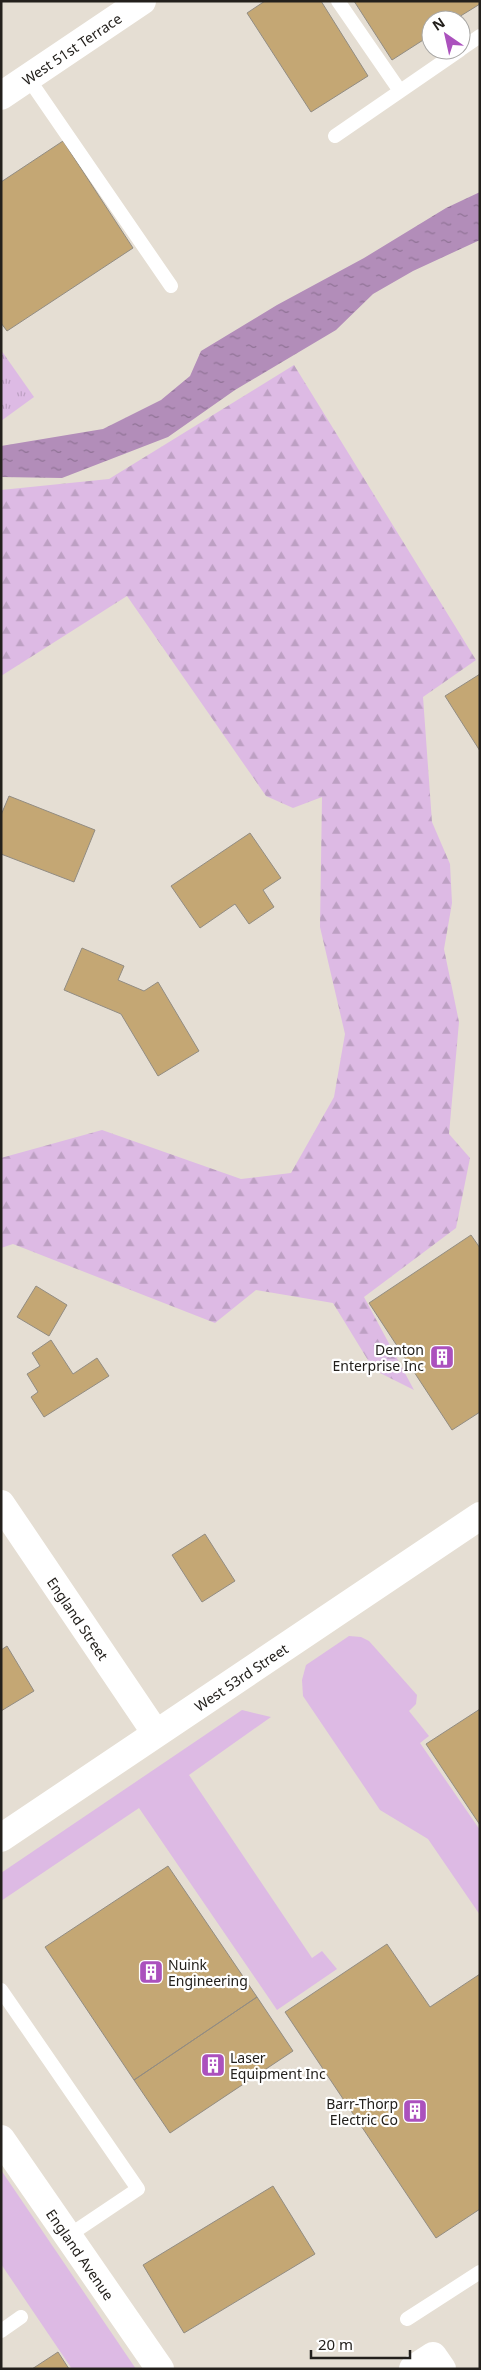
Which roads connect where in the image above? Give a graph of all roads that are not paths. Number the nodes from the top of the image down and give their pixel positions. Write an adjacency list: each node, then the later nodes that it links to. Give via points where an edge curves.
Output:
1 (142, 1): 4 (street, West 51st Terrace)
2 (338, 1): 5 (lane)
3 (445, 60): 5 (lane)
4 (28, 78): 6 (street, West 51st Terrace); 8 (lane)
5 (400, 91): 7 (lane)
6 (1, 96)
7 (335, 136)
8 (171, 286)
9 (1, 1504): 11 (street, England Street)
10 (480, 1516): 11 (street, West 53rd Street)
11 (155, 1732): 12 (street, West 53rd Street)
12 (1, 1838)
13 (1, 1990): 15 (lane, via 138,2189)
14 (1, 2139): 15 (street, England Avenue)
15 (68, 2236): 20 (street, England Avenue)
16 (480, 2272): 18 (lane)
17 (21, 2317): 19 (lane)
18 (407, 2319)
19 (1, 2330)
20 (160, 2369)
21 (413, 2369): 22 (street, via 433,2356)
22 (442, 2369)

